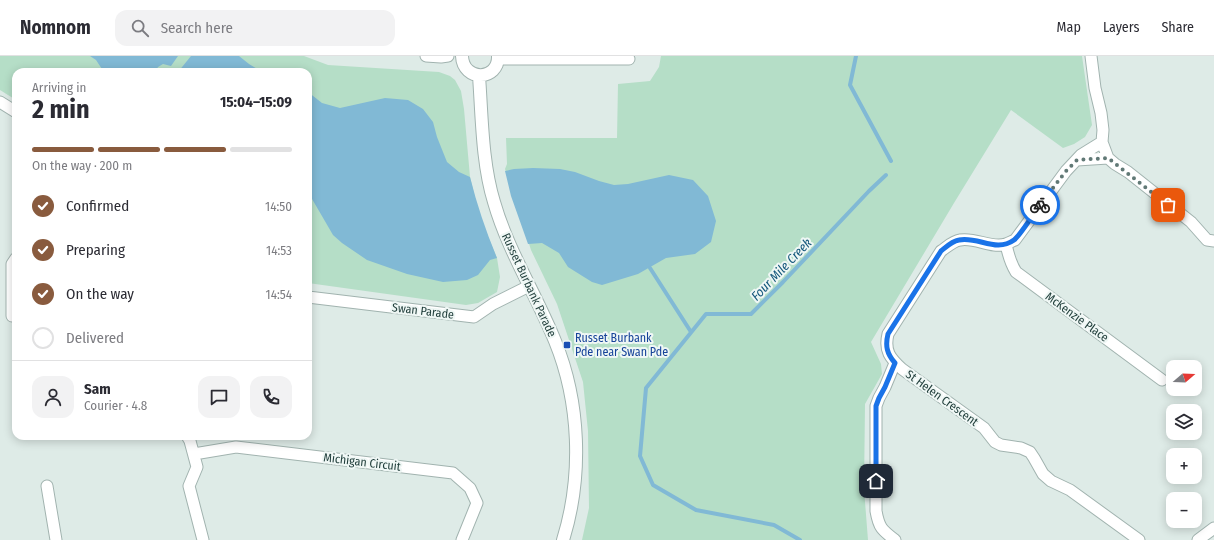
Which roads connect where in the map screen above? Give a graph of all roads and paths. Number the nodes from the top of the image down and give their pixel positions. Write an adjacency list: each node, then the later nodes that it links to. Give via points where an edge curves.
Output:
1 (426, 56): 2 (street)
2 (448, 56)
3 (462, 56): 7 (street, via 468,71)
4 (1091, 56): 10 (street, via 1101,112)
5 (498, 57): 6 (street); 7 (street, via 494,69)
6 (629, 59)
7 (479, 76): 16 (street, Russet Burbank Parade, via 487,173 493,201 502,228)
8 (0, 102): 9 (street)
9 (12, 110)
10 (1102, 142): 11 (street); 12 (street)
11 (1108, 158): 12 (street); 13 (street, via 1190,222 1207,240)
12 (1077, 160): 14 (street, via 1015,240)
13 (1214, 241)
14 (1006, 244): 19 (street, St Helen Crescent, via 988,244 971,239 958,240 941,251 888,334 887,350); 21 (street, McKenzie Place, via 1016,272)
15 (12, 264): 18 (street)
16 (529, 286): 17 (street, Swan Parade, via 474,317); 30 (street, Russet Burbank Parade, via 560,354 573,410 576,464 573,494)
17 (312, 297)
18 (12, 316)
19 (895, 363): 20 (street, St Helen Crescent); 22 (street)
20 (906, 372): 22 (street); 32 (street, St Helen Crescent, via 984,428 995,442 1030,452 1043,474 1070,490)
21 (1162, 380)
22 (885, 387): 31 (street, via 876,406 876,511 883,532)
23 (189, 440): 24 (street)
24 (194, 454): 28 (street, via 197,467 189,486); 29 (street, Michigan Circuit, via 236,446 453,473 470,488 477,503)
25 (47, 486): 27 (street)
26 (1214, 528): 33 (street)
27 (56, 540)
28 (203, 540)
29 (462, 540)
30 (563, 540)
31 (895, 540)
32 (1139, 540)
33 (1198, 540)

